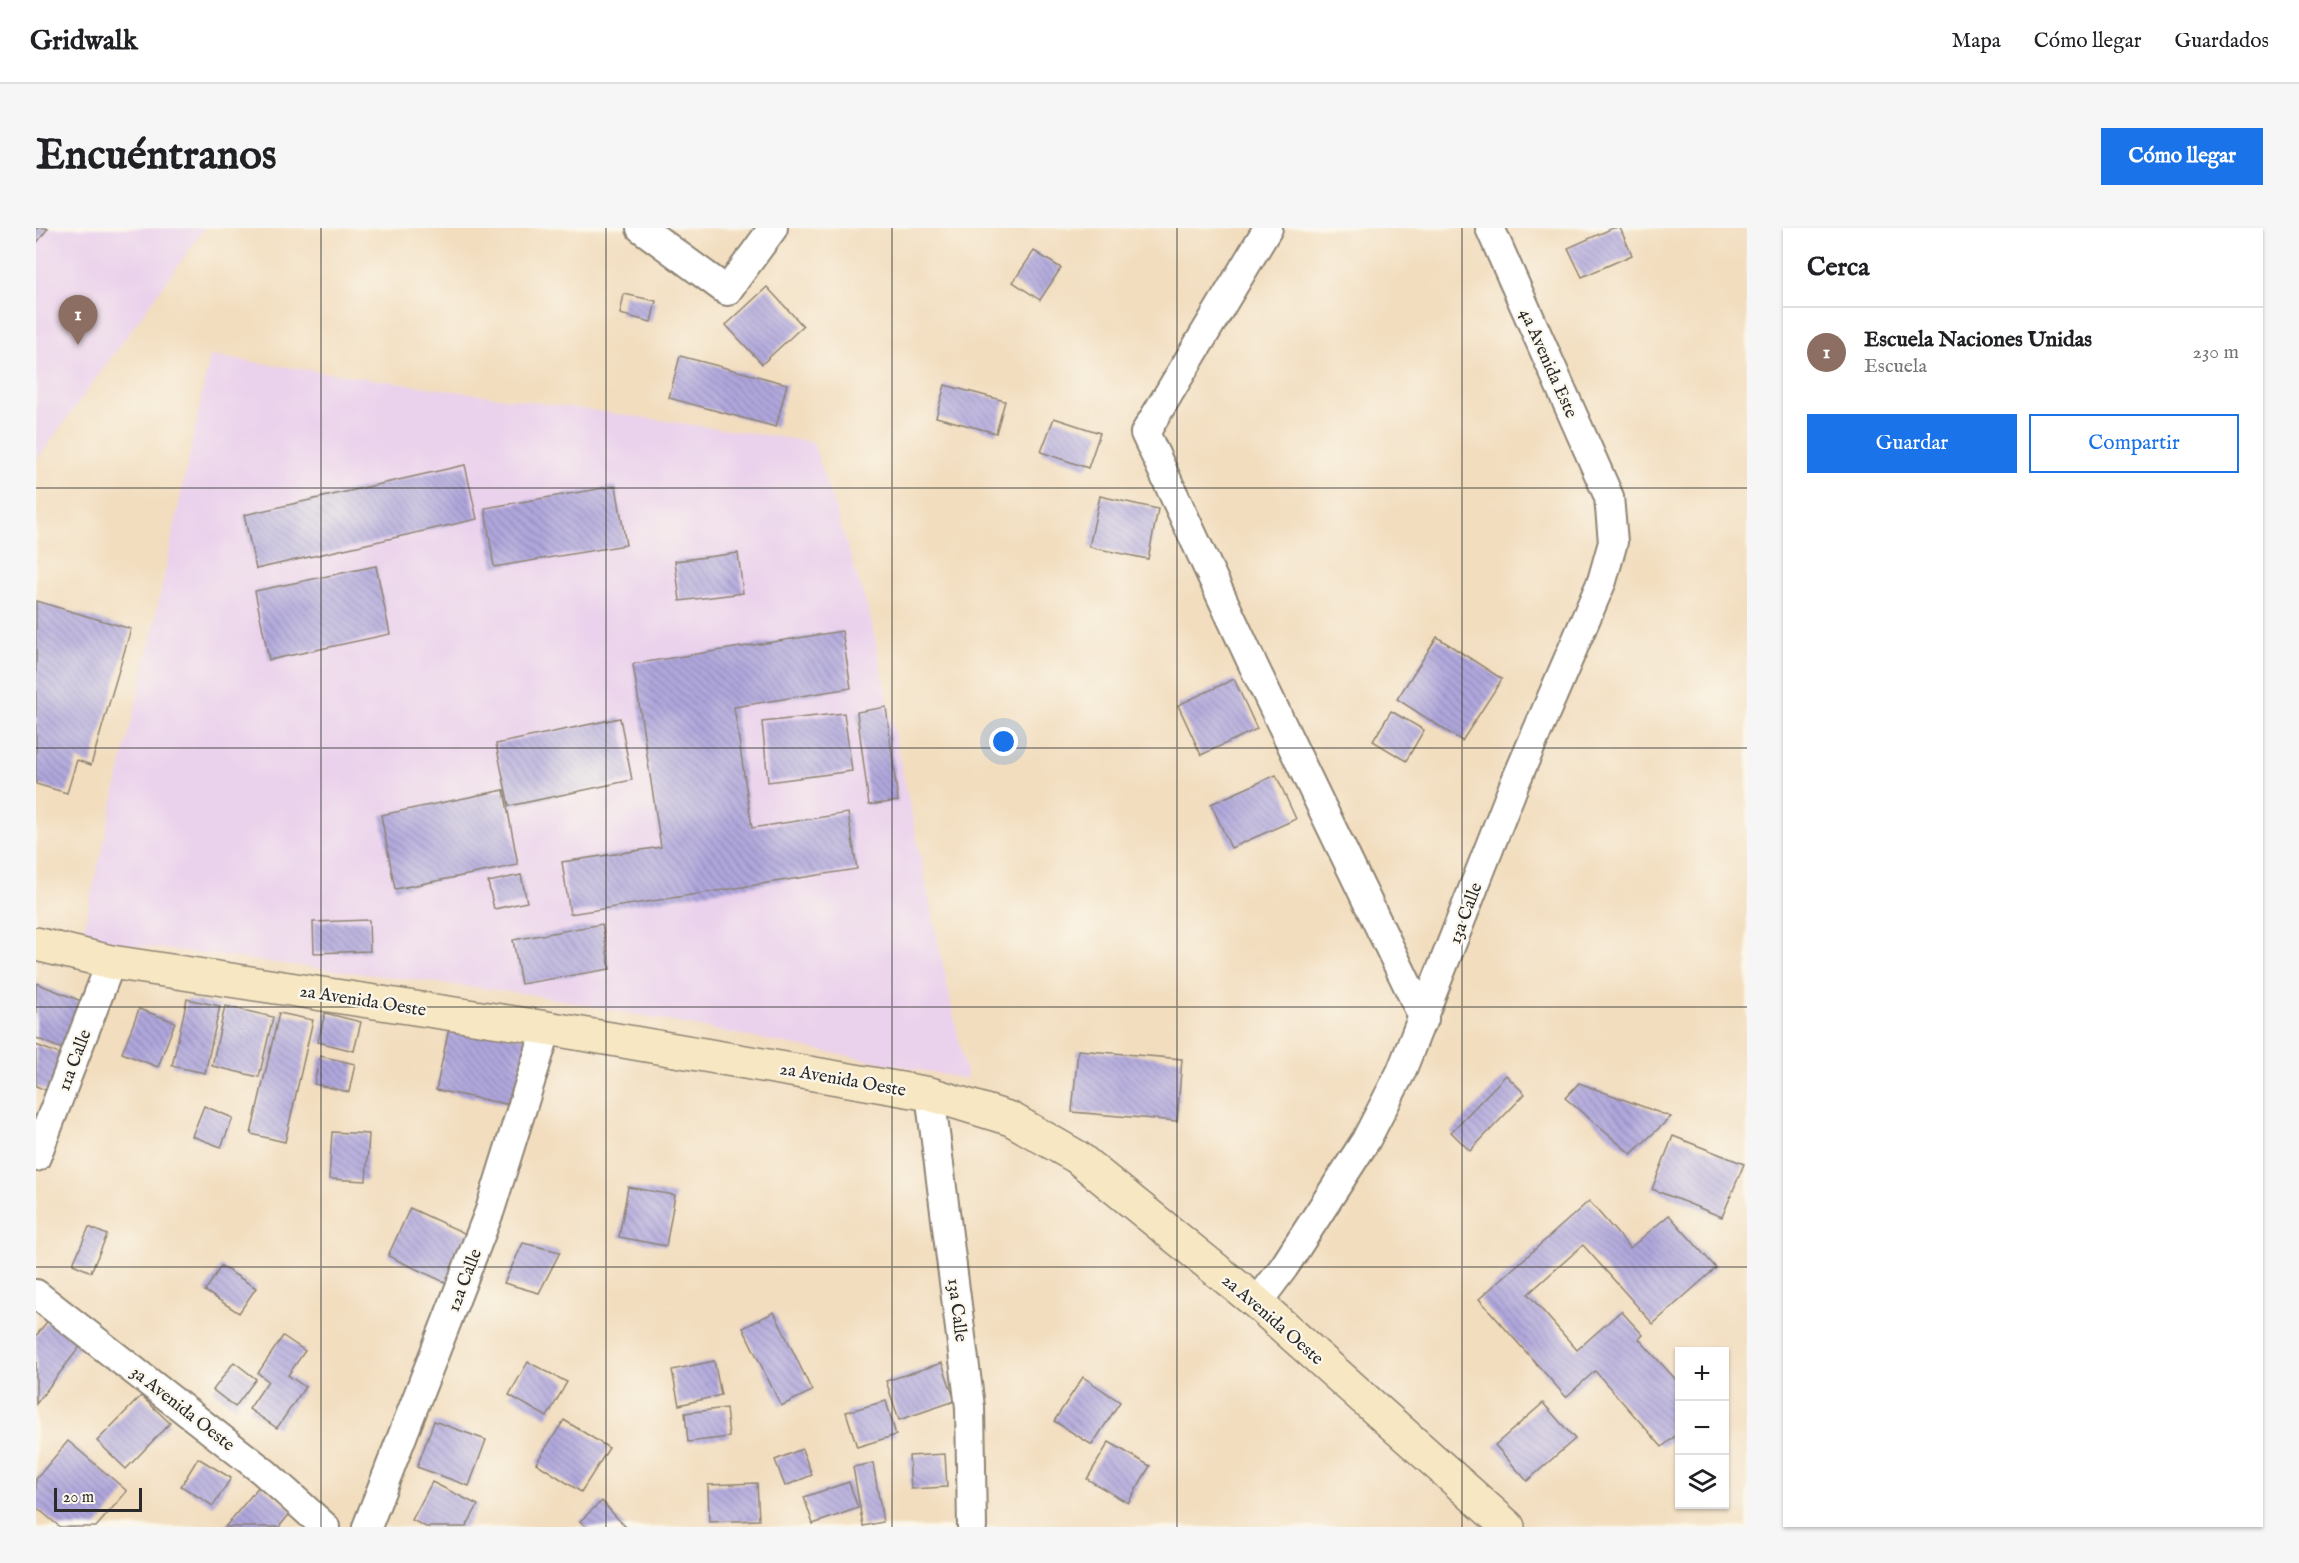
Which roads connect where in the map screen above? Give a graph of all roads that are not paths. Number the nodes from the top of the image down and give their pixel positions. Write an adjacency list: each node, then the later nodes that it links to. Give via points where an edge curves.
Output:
1 (641, 228): 2 (street, via 727,291)
2 (773, 228)
3 (1268, 228): 8 (street, via 1145,433)
4 (1490, 228): 5 (street, 4a Avenida Este)
5 (1609, 497): 8 (street, 13a Calle, via 1612,542 1602,581 1514,785)
6 (36, 944): 7 (street, 2a Avenida Oeste)
7 (111, 962): 9 (street, 2a Avenida Oeste); 11 (street, 11a Calle)
8 (1424, 1019): 13 (street, 13a Calle, via 1366,1140)
9 (547, 1028): 10 (street, 2a Avenida Oeste); 15 (street, 12a Calle, via 490,1210)
10 (930, 1094): 13 (street, 2a Avenida Oeste, via 1011,1119 1077,1157); 16 (street, 13a Calle, via 970,1407)
11 (36, 1157)
12 (36, 1294): 14 (street, 3a Avenida Oeste, via 264,1472)
13 (1257, 1303): 17 (street, 2a Avenida Oeste)
14 (325, 1527)
15 (367, 1527)
16 (972, 1527)
17 (1508, 1527)

